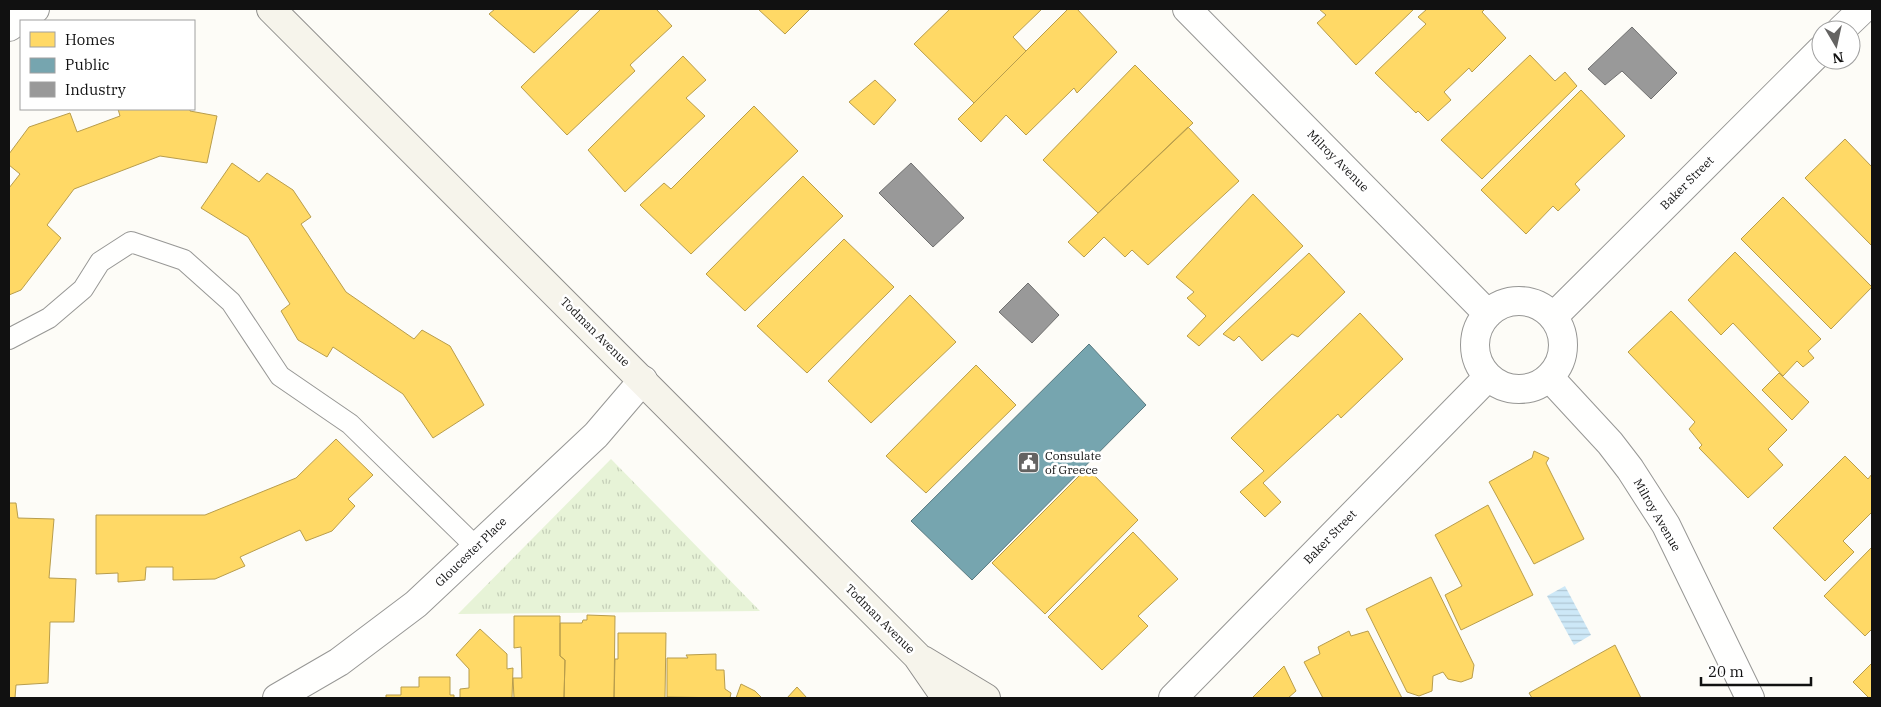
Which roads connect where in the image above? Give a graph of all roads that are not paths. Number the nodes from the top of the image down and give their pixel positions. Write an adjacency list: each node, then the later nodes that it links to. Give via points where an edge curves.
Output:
1 (35, 9): 6 (street)
2 (272, 9): 13 (main road, Todman Avenue)
3 (1187, 9): 8 (street, Milroy Avenue)
4 (1862, 9): 5 (street)
5 (1851, 20)
6 (9, 27)
7 (1811, 60): 9 (street, Baker Street)
8 (1488, 314): 9 (street, via 1499,305 1514,301 1541,307); 11 (street, via 1479,325 1475,352 1479,366)
9 (1553, 317): 12 (street, via 1563,340 1558,367)
10 (9, 339): 14 (lane, via 49,318 83,289 100,262 131,242 184,260 231,302 280,376 350,424)
11 (1488, 377): 12 (street, via 1505,387 1525,389); 19 (street, Baker Street)
12 (1549, 377): 20 (street, Milroy Avenue, via 1630,468 1666,525)
13 (643, 380): 14 (street, Gloucester Place, via 596,435); 15 (main road, Todman Avenue)
14 (476, 547): 16 (street, Gloucester Place, via 416,604 339,662)
15 (917, 656): 17 (main road, Todman Avenue); 18 (main road, Todman Avenue)
16 (278, 698)
17 (946, 698)
18 (986, 698)
19 (1173, 698)
20 (1750, 698)

